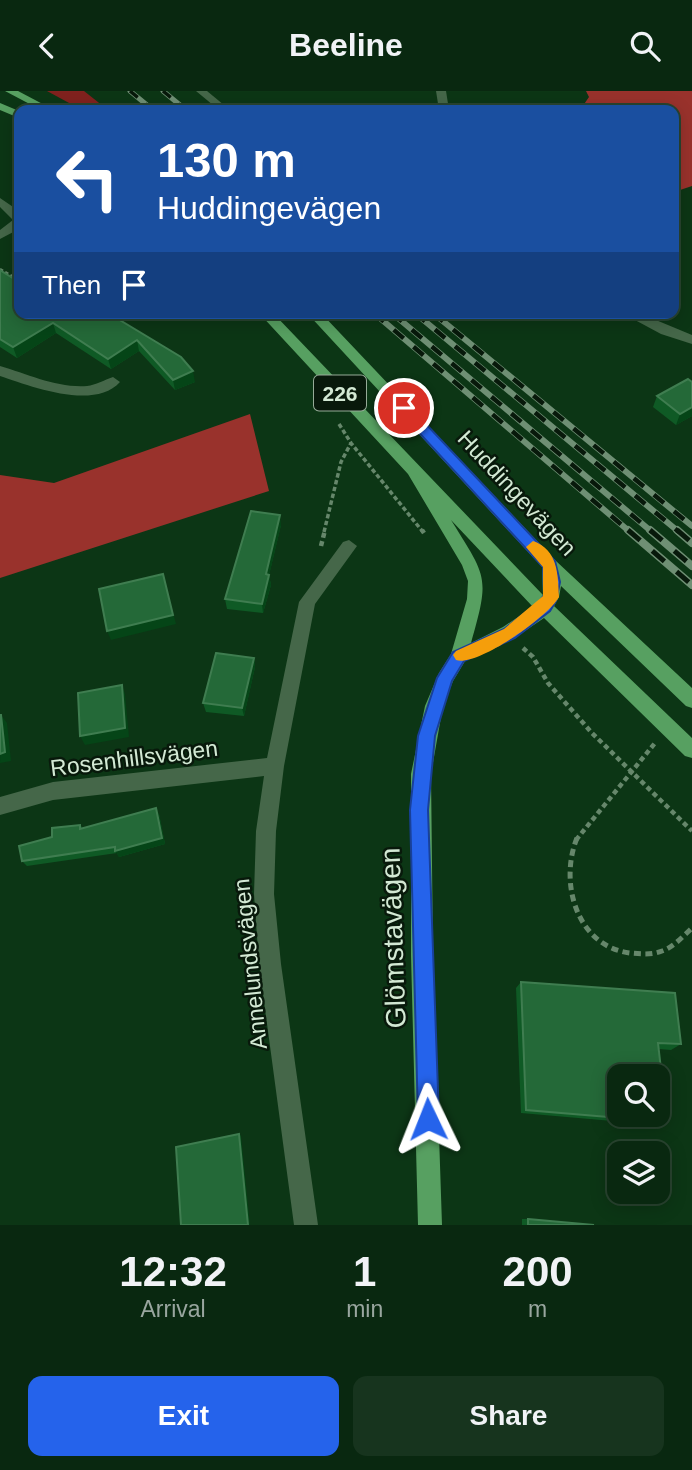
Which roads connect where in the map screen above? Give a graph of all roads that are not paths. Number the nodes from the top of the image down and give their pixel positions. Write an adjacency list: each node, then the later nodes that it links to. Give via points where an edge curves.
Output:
1 (10, 91): 3 (main road)
2 (201, 91): 4 (street)
3 (39, 105)
4 (219, 105)
5 (0, 201): 6 (street)
6 (14, 212)
7 (271, 319): 13 (main road, 226)
8 (319, 319): 15 (main road, Huddingevägen / 226)
9 (641, 319): 10 (street)
10 (692, 340)
11 (0, 371): 12 (street, via 82,391)
12 (113, 382)
13 (415, 472): 16 (main road, 226); 17 (main road, Glömstavägen, via 476,581)
14 (349, 546): 20 (street, Annelundsvägen, via 307,602)
15 (550, 565): 16 (main road, via 551,597); 18 (main road, Huddingevägen / 226)
16 (544, 607): 17 (main road, via 509,633); 19 (main road, 226)
17 (459, 656): 23 (main road, Glömstavägen, via 434,706 421,774)
18 (692, 700)
19 (692, 750)
20 (275, 766): 21 (street, Rosenhillsvägen, via 53,791); 22 (street, Annelundsvägen, via 264,894)
21 (0, 806)
22 (306, 1225)
23 (430, 1225)

